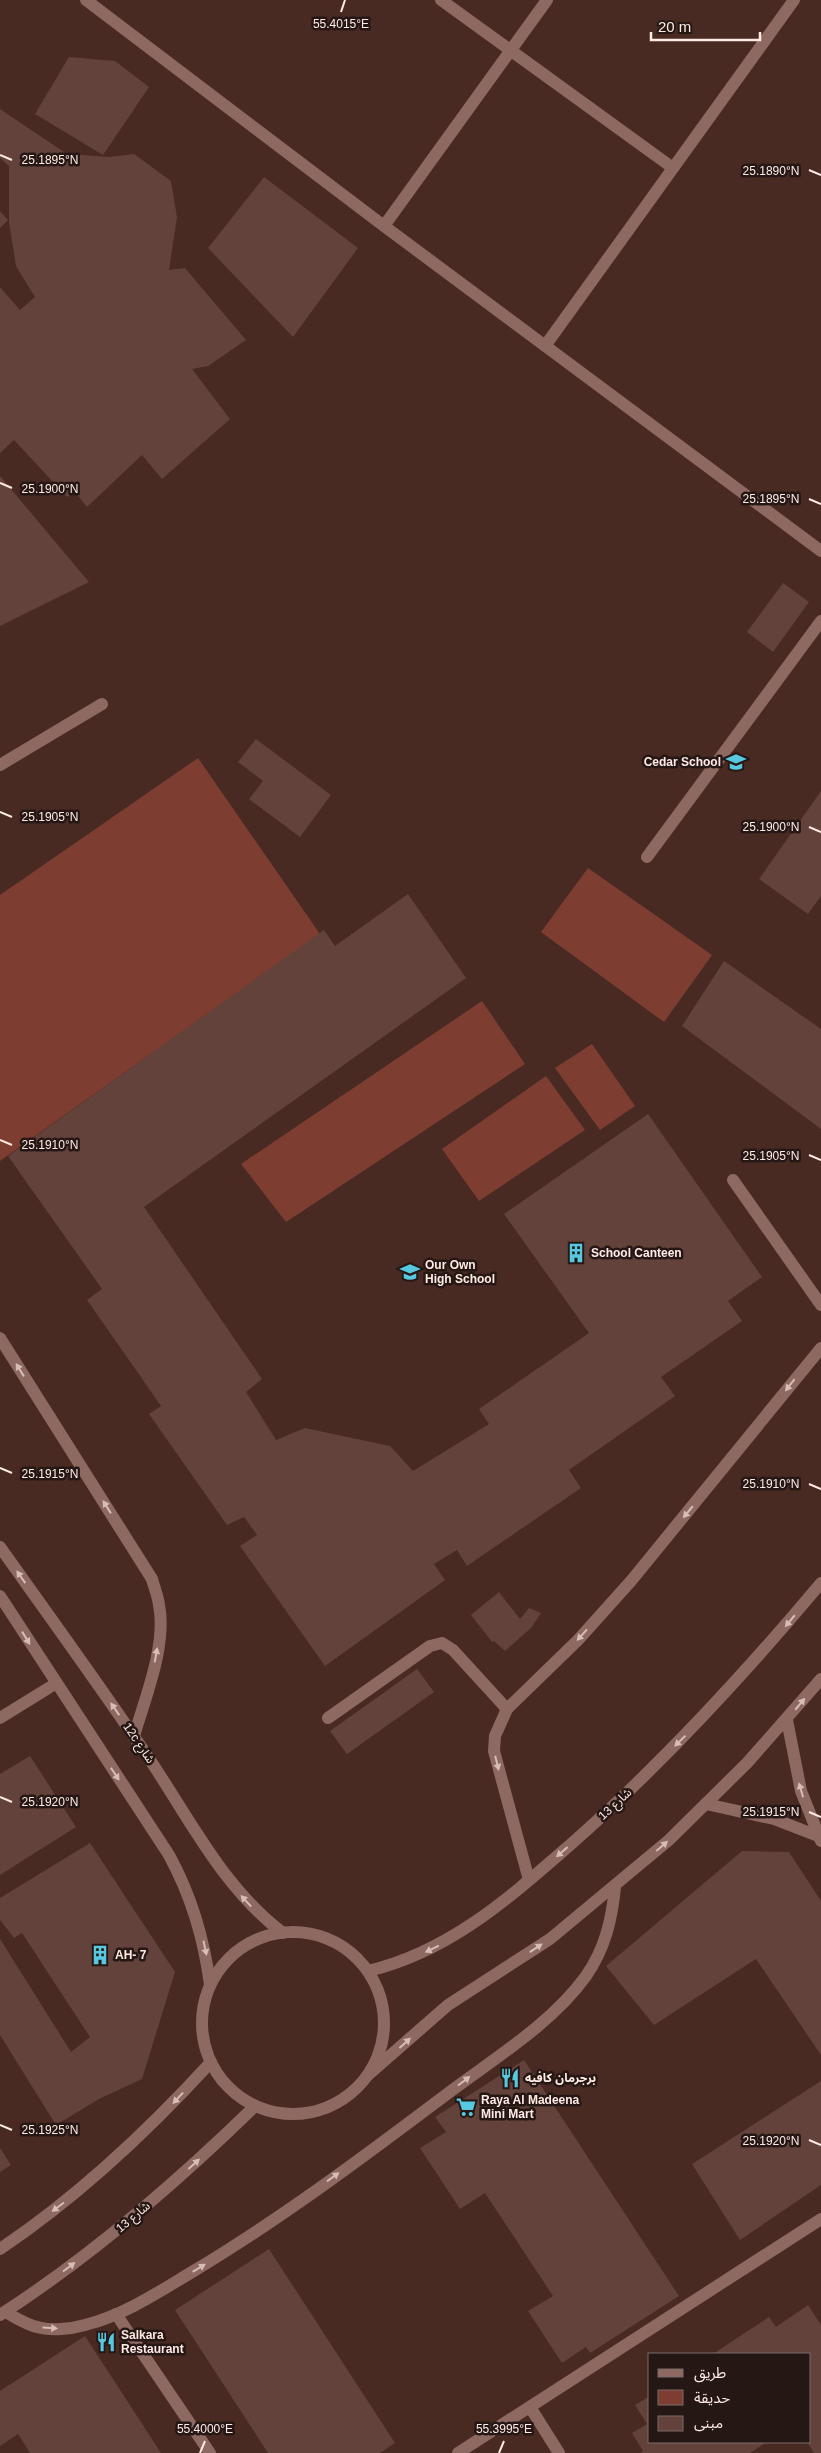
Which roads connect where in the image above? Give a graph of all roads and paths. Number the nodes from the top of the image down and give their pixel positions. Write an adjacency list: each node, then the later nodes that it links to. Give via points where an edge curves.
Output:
1 (86, 0): 7 (street)
2 (441, 0): 5 (street)
3 (547, 0): 5 (street)
4 (794, 0): 6 (street)
5 (510, 50): 6 (street); 7 (street)
6 (673, 168): 8 (street)
7 (384, 226): 8 (street)
8 (545, 346): 9 (street)
9 (821, 551)
10 (821, 621): 13 (street)
11 (102, 704): 12 (street)
12 (0, 765)
13 (647, 857)
14 (734, 1180): 15 (street)
15 (821, 1305)
16 (0, 1338): 27 (street, one-way to 16, via 160,1634 160,1606 152,1579)
17 (821, 1348): 23 (street, one-way to 23, via 631,1581 578,1640)
18 (0, 1547): 27 (street, 12c شارع, one-way to 18)
19 (821, 1583): 30 (street, شارع 13, one-way to 30, via 690,1731 612,1808)
20 (0, 1596): 22 (street, one-way to 22)
21 (821, 1679): 26 (street, one-way to 21)
22 (56, 1684): 24 (street); 34 (street, one-way to 34, via 181,1878 200,1927)
23 (507, 1709): 25 (street, via 453,1650 442,1643 430,1646); 30 (street, one-way to 30, via 495,1736 494,1751)
24 (0, 1718)
25 (328, 1718)
26 (786, 1720): 28 (street); 29 (street, one-way to 26, via 801,1791)
27 (134, 1736): 32 (street, 12c شارع, one-way to 27, via 244,1900 226,1877)
28 (706, 1804): 29 (street, via 767,1817); 31 (street, one-way to 28)
29 (819, 1839)
30 (530, 1880): 33 (street, شارع 13, one-way to 33, via 454,1937 410,1959)
31 (615, 1887): 36 (street, one-way to 31, via 448,2006 550,1939); 41 (street, one-way to 31, via 160,2292 275,2218 527,2034 571,1994 590,1969 607,1934)
32 (283, 1933): 33 (street, via 321,1937 339,1945); 34 (street, via 268,1936 240,1950 228,1960)
33 (368, 1971): 36 (street, via 377,1987 385,2023 383,2042)
34 (210, 1985): 35 (street, via 203,2004 201,2024)
35 (211, 2062): 37 (street, via 227,2085); 39 (street, one-way to 39, via 103,2171)
36 (368, 2075): 37 (street, via 349,2096 317,2111 276,2113)
37 (255, 2106): 40 (street, شارع 13, one-way to 37, via 114,2233 208,2152)
38 (821, 2220): 42 (street)
39 (0, 2249)
40 (3, 2314): 41 (street, one-way to 41, via 37,2328 60,2329 83,2326)
41 (116, 2314): 43 (street)
42 (530, 2407): 44 (street); 45 (street)
43 (210, 2453)
44 (458, 2453)
45 (559, 2453)

